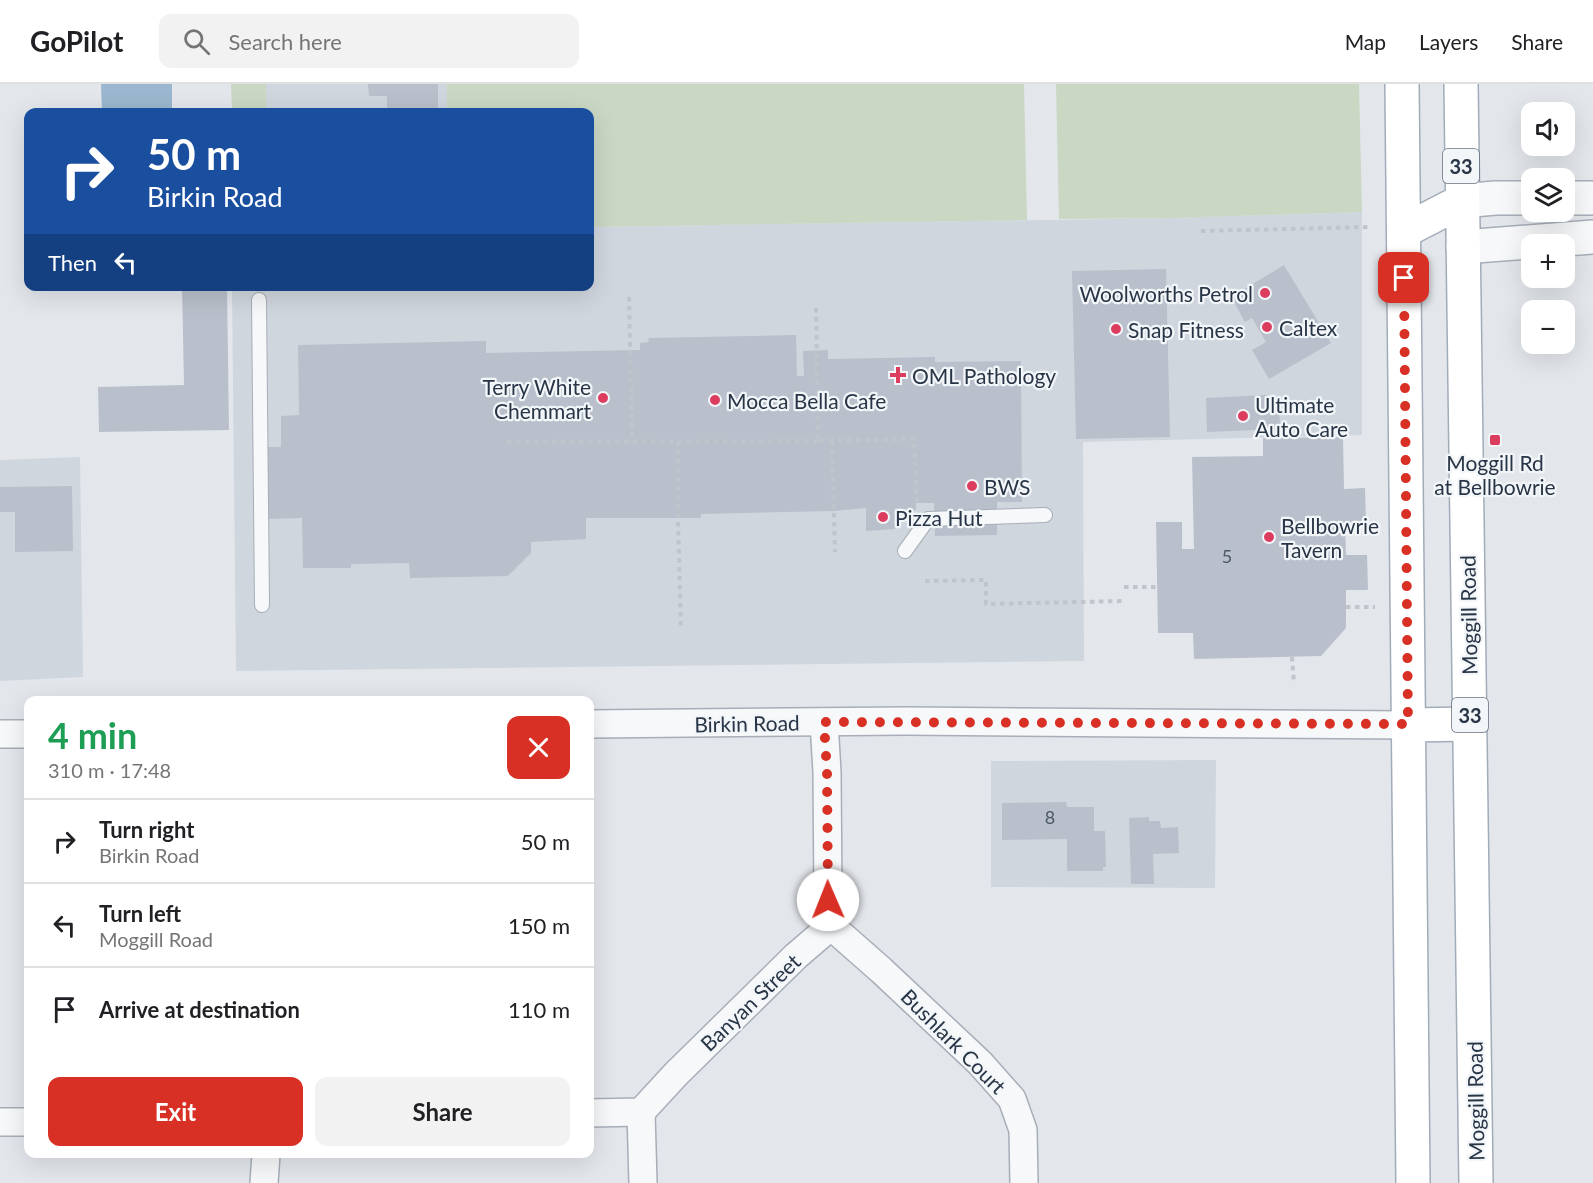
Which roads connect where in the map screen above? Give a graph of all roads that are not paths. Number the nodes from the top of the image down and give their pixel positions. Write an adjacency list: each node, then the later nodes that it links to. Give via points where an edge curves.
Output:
1 (1402, 84): 7 (main road)
2 (1461, 84): 6 (main road, Moggill Road / 33)
3 (1521, 198): 6 (street)
4 (1575, 198): 5 (street)
5 (1593, 198)
6 (1461, 201): 7 (main road); 9 (main road, Moggill Road / 33)
7 (1404, 231): 9 (main road); 16 (main road)
8 (1593, 237): 9 (street)
9 (1463, 248): 17 (main road, Moggill Road / 33)
10 (259, 300): 13 (lane)
11 (1045, 515): 12 (lane, via 928,519)
12 (905, 551)
13 (262, 605)
14 (824, 722): 15 (street, Birkin Road); 16 (street, Birkin Road); 20 (street)
15 (594, 724)
16 (1408, 724): 17 (main road); 29 (main road)
17 (1470, 724): 30 (main road, Moggill Road / 33)
18 (0, 734): 19 (street)
19 (24, 734)
20 (831, 926): 22 (street, Banyan Street, via 676,1074); 28 (street, Bushlark Court, via 980,1063 1012,1099 1023,1131)
21 (594, 1113): 22 (street)
22 (641, 1113): 27 (street)
23 (0, 1122): 24 (street)
24 (24, 1122)
25 (266, 1158): 26 (street)
26 (264, 1183)
27 (643, 1183)
28 (1024, 1183)
29 (1413, 1183)
30 (1476, 1183)

